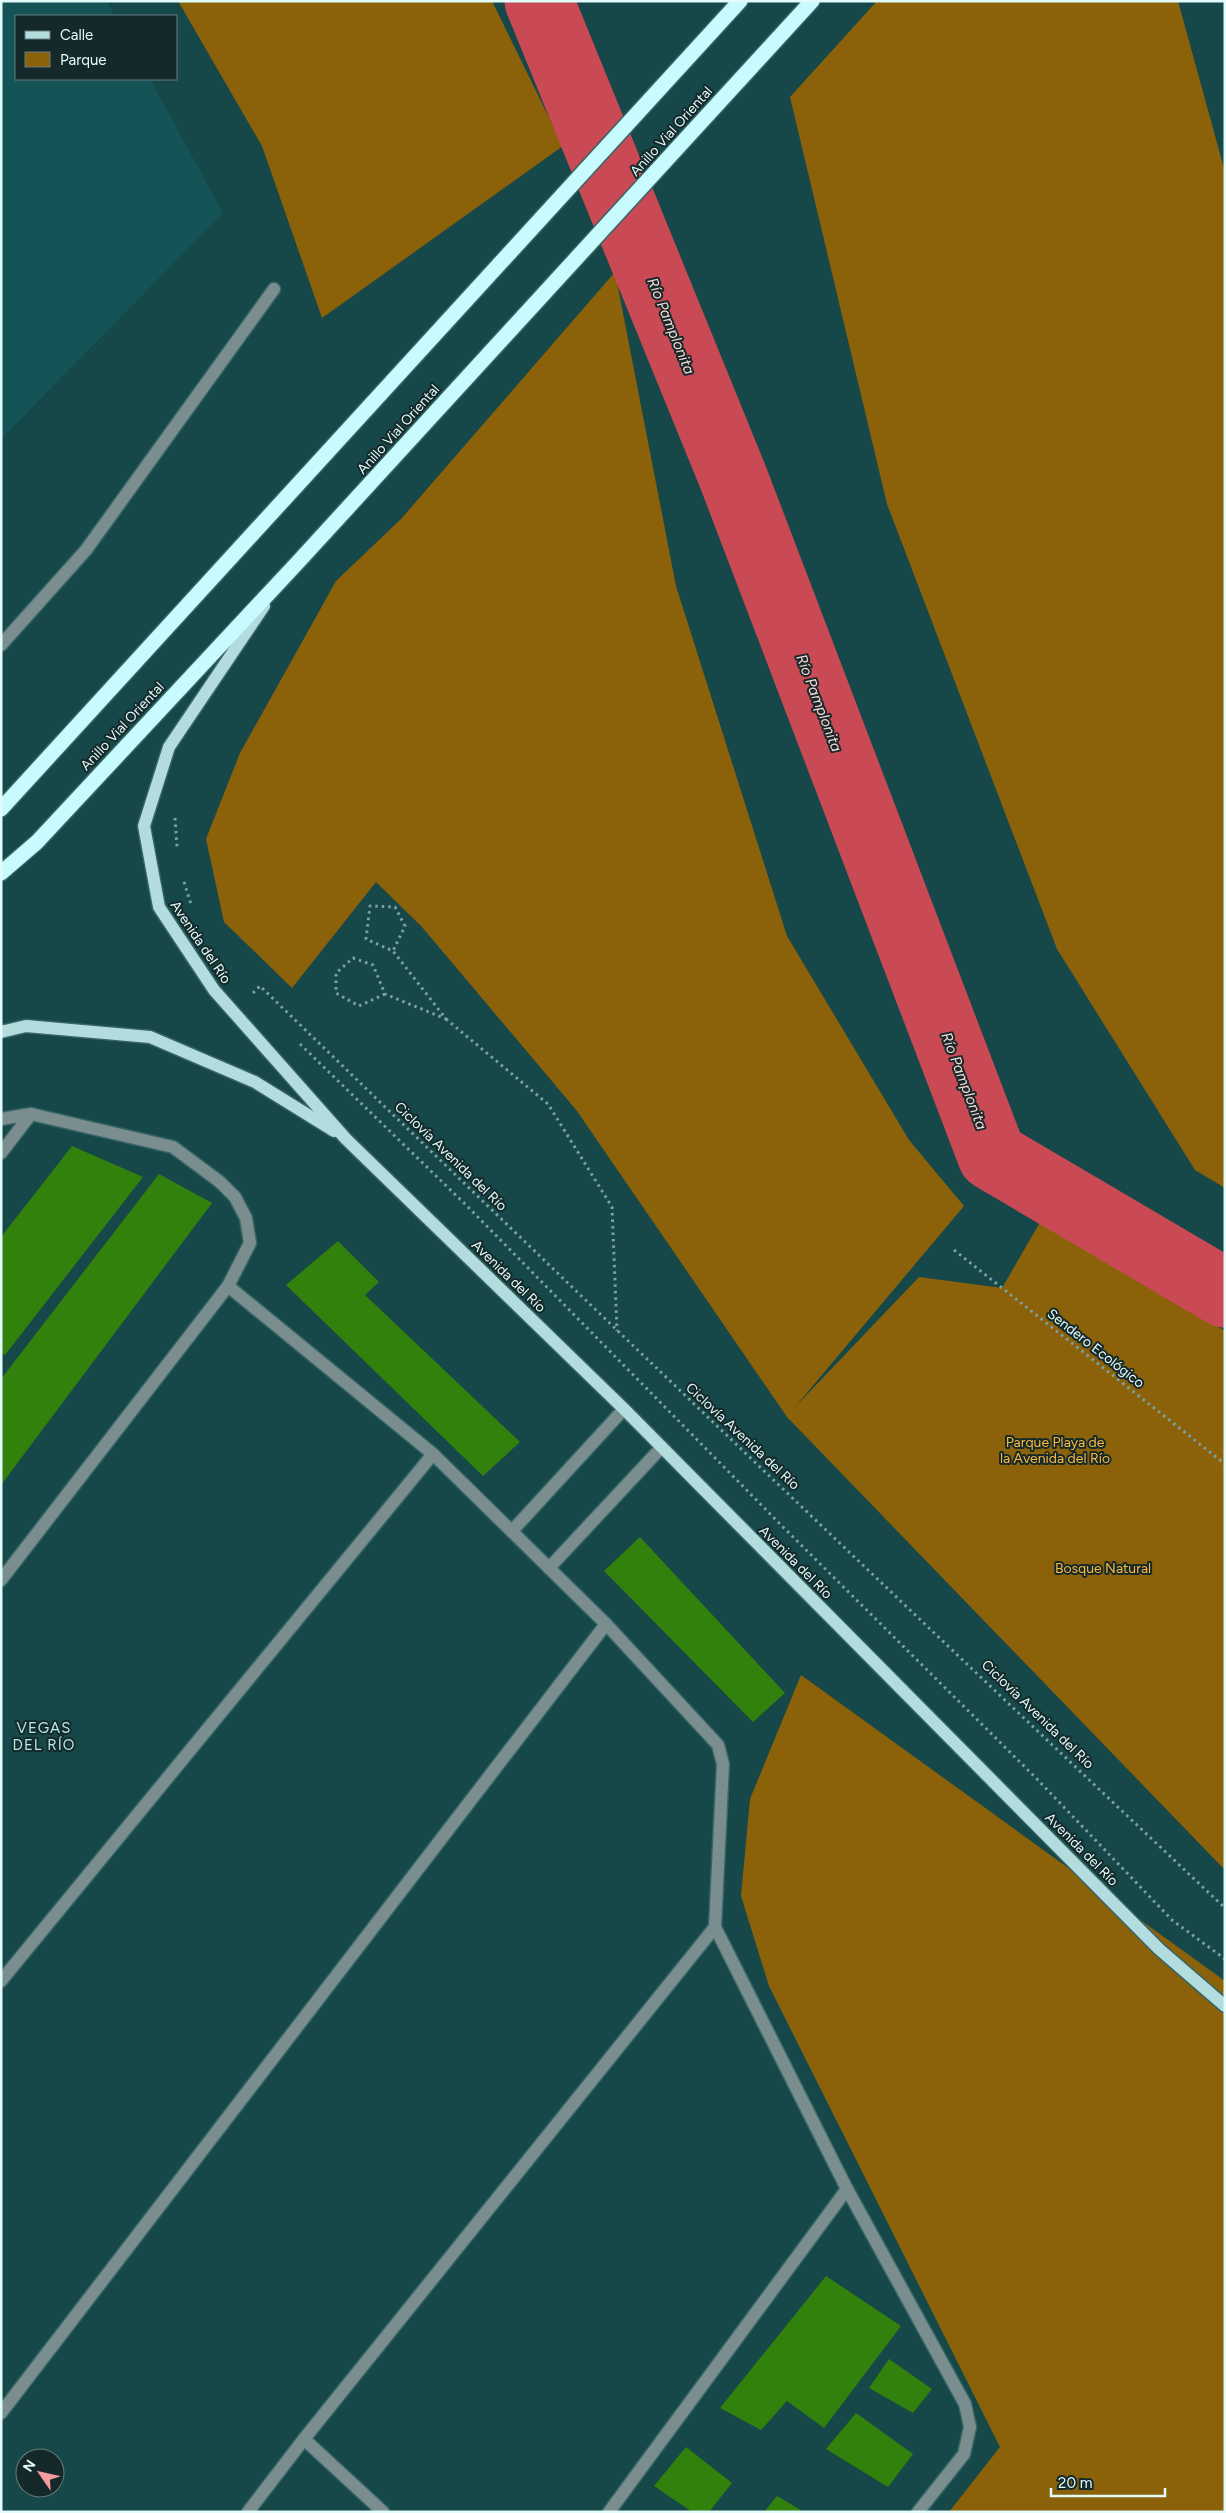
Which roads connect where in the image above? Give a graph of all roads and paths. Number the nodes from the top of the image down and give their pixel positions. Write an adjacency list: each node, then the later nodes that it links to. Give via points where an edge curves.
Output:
1 (740, 1): 6 (highway)
2 (812, 1): 4 (highway, Anillo Vial Oriental)
3 (274, 289): 5 (street, via 86,550)
4 (285, 575): 9 (highway, Anillo Vial Oriental, via 38,842); 20 (main road, Avenida del Río, via 169,747 144,826 159,907 214,990)
5 (1, 645)
6 (1, 809)
7 (175, 812): 8 (path)
8 (178, 857)
9 (1, 873)
10 (181, 874): 11 (path)
11 (193, 908)
12 (393, 952): 12 (path, via 405,926 395,907 370,906 366,939); 15 (path)
13 (385, 994): 13 (path, via 360,1006 336,993 336,973 353,958 373,965); 15 (path)
14 (250, 995): 24 (path, Ciclovía Avenida del Río, via 260,986)
15 (446, 1019): 24 (path, via 548,1104 612,1207)
16 (1, 1032): 20 (main road, Avenida del Río, via 26,1026 150,1037 255,1082)
17 (299, 1043): 35 (path, via 467,1206 1036,1778 1172,1920)
18 (31, 1114): 19 (street); 21 (street); 23 (street, via 173,1147 220,1182 235,1196 246,1218 250,1243)
19 (1, 1119)
20 (346, 1139): 25 (main road, Avenida del Río)
21 (1, 1153)
22 (954, 1250): 28 (path, Sendero Ecológico)
23 (228, 1286): 27 (street); 31 (street)
24 (617, 1332): 33 (path, Ciclovía Avenida del Río)
25 (624, 1409): 26 (main road, Avenida del Río); 29 (street)
26 (661, 1448): 30 (street); 37 (main road, Avenida del Río, via 1159,1949)
27 (433, 1454): 29 (street); 36 (street)
28 (1225, 1464)
29 (512, 1532): 30 (street)
30 (549, 1568): 32 (street)
31 (1, 1580)
32 (606, 1624): 34 (street, via 718,1745 723,1764); 39 (street)
33 (1225, 1908)
34 (715, 1927): 38 (street); 40 (street)
35 (1225, 1959)
36 (1, 1981)
37 (1225, 2006)
38 (847, 2189): 43 (street); 44 (street, via 965,2404 970,2427 964,2454)
39 (1, 2413)
40 (304, 2439): 41 (street); 42 (street)
41 (248, 2512)
42 (383, 2512)
43 (609, 2512)
44 (918, 2512)

